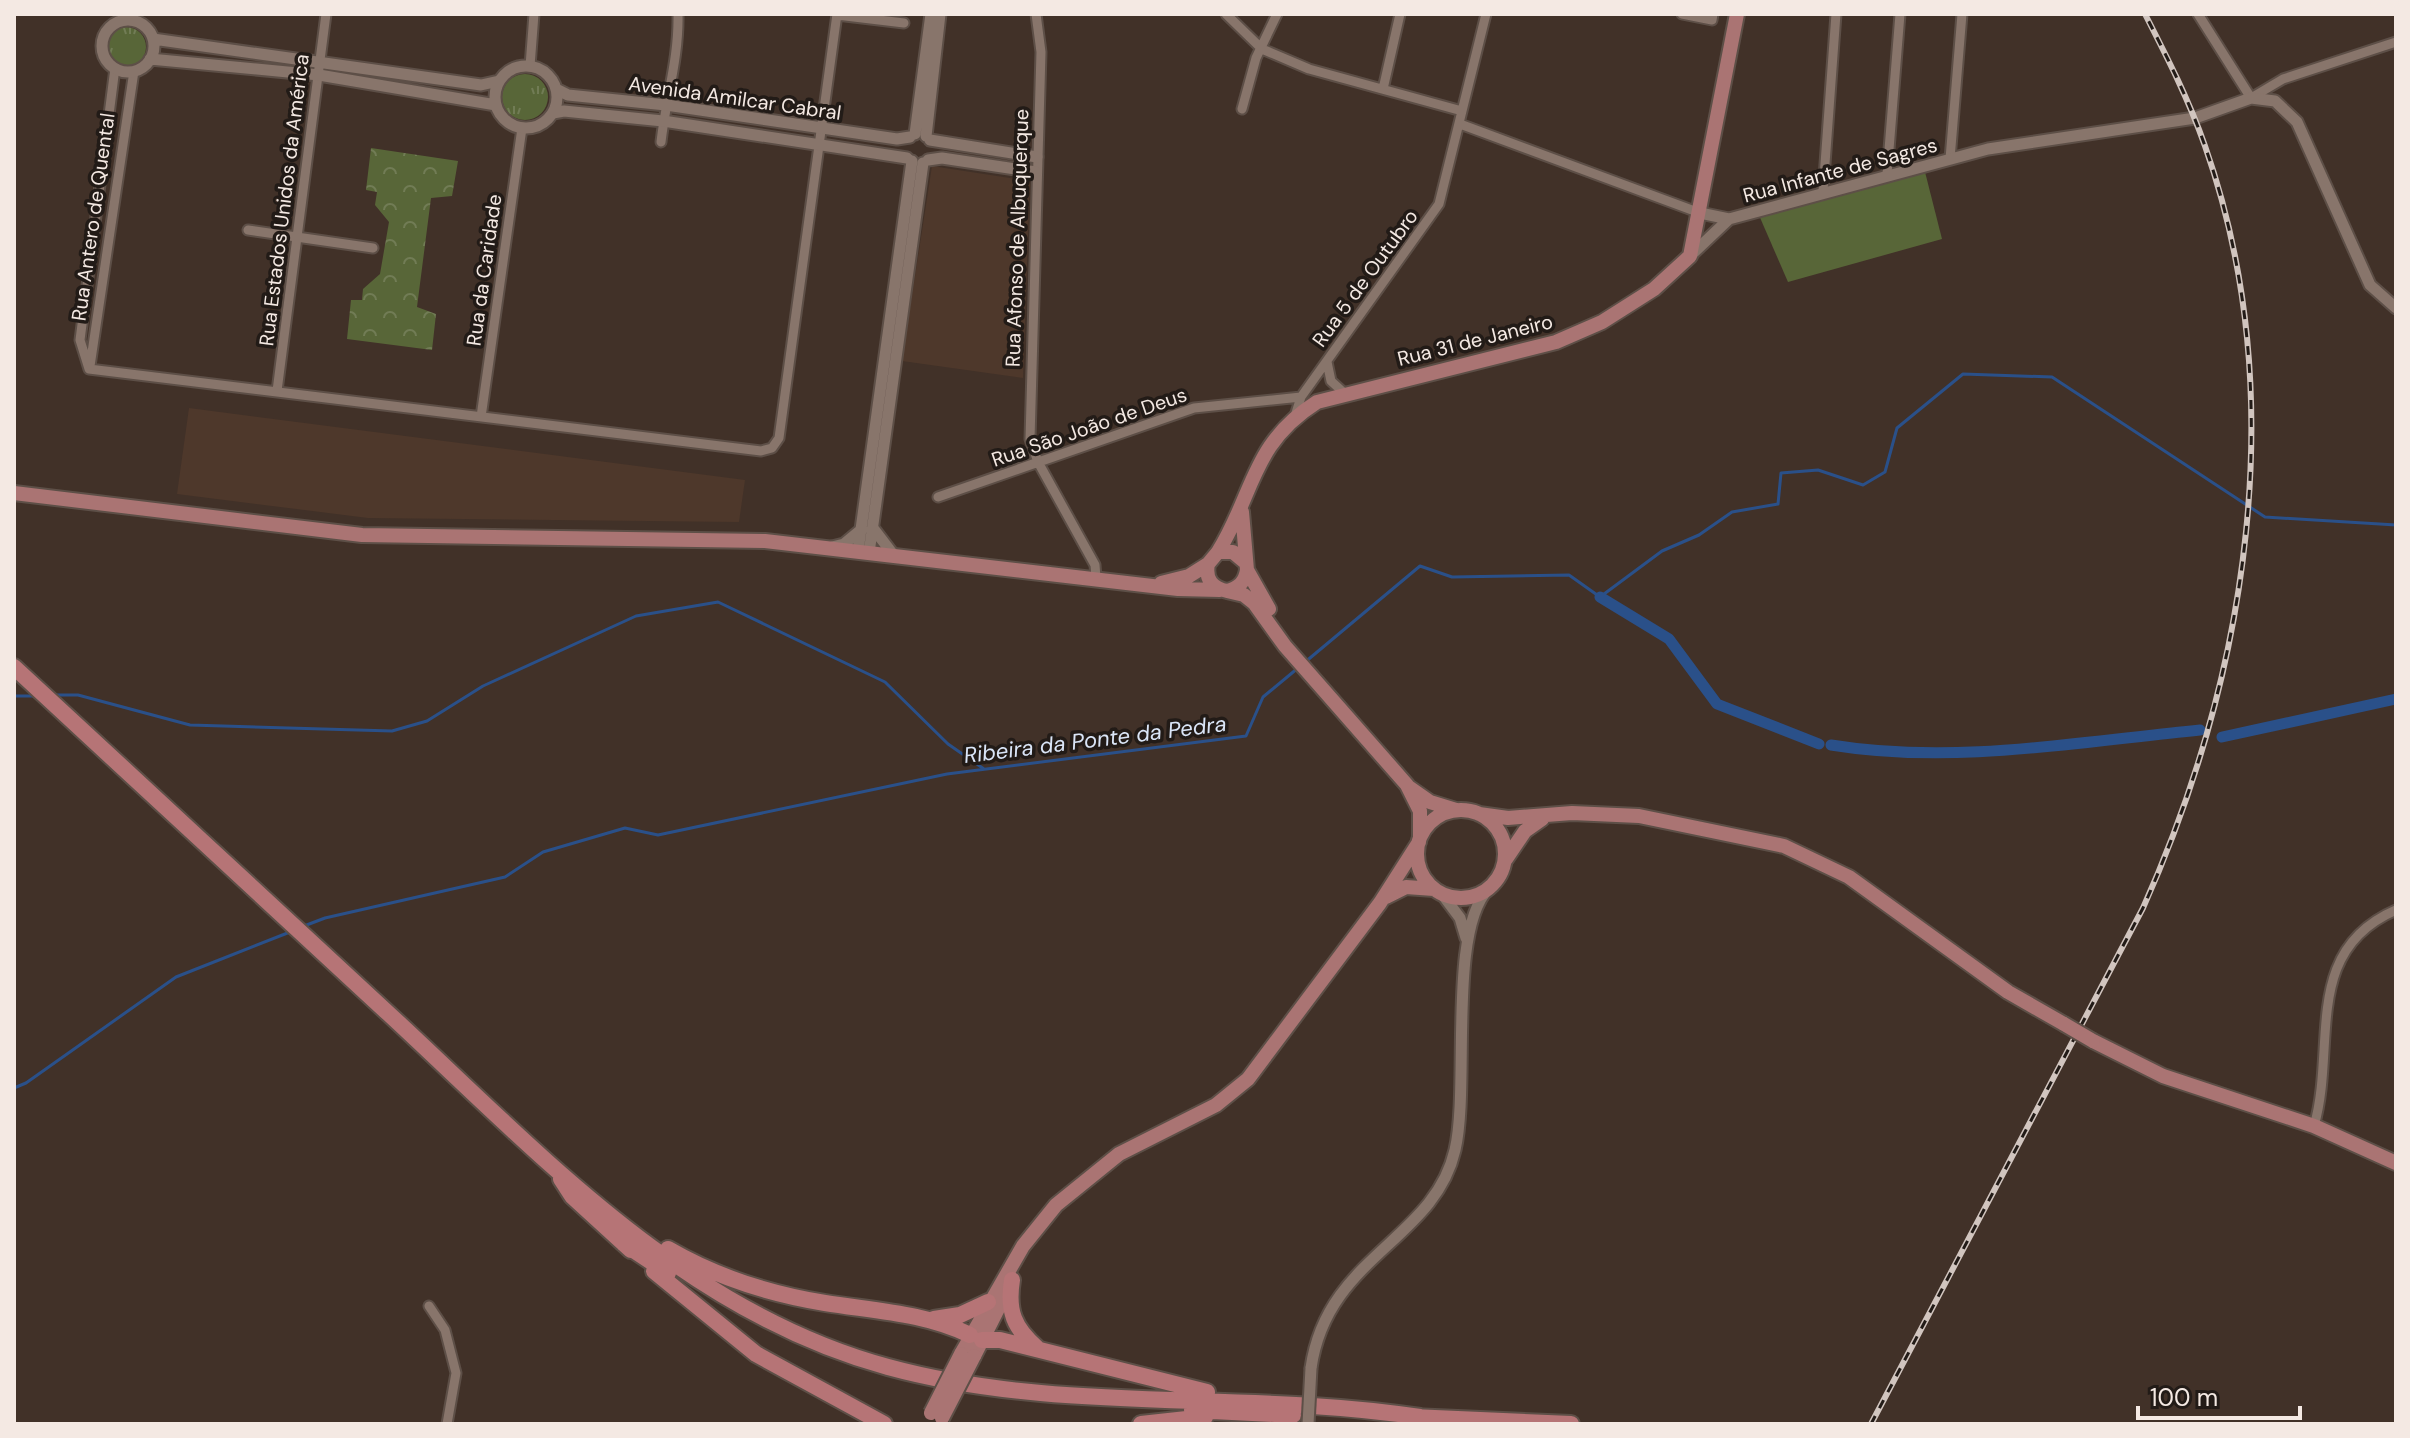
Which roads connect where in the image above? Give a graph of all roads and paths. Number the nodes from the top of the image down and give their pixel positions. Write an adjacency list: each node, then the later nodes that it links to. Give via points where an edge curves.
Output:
1 (326, 14): 25 (street, Rua Estados Unidos da América)
2 (534, 14): 26 (street)
3 (678, 14): 35 (street, via 676,64)
4 (837, 14): 20 (street); 42 (street)
5 (931, 14): 43 (street)
6 (940, 14): 43 (street)
7 (1036, 14): 46 (street, Rua Afonso de Albuquerque, via 1041,52)
8 (1226, 14): 23 (street)
9 (1277, 14): 23 (street)
10 (1400, 14): 32 (street)
11 (1486, 14): 37 (street, Rua 5 de Outubro)
12 (1682, 14): 13 (street, via 1712,20)
13 (1713, 14)
14 (1737, 14): 52 (main road)
15 (1836, 14): 51 (street)
16 (1900, 14): 50 (street)
17 (1962, 14): 47 (street)
18 (2198, 14): 33 (street)
19 (132, 17): 21 (street); 27 (street, via 114,24 103,37 103,55)
20 (904, 23)
21 (153, 39): 24 (street); 25 (street)
22 (2396, 42): 33 (street, via 2283,79)
23 (1262, 49): 32 (street, via 1335,78); 36 (street)
24 (150, 59): 28 (street); 29 (street)
25 (321, 63): 29 (street, Rua Estados Unidos da América); 30 (street, via 481,85)
26 (530, 66): 30 (street, via 512,69); 31 (street, via 546,73)
27 (115, 68): 28 (street); 60 (street, Rua Antero de Quental, via 80,340)
28 (134, 71): 60 (street, Rua Antero de Quental)
29 (319, 75): 34 (street); 55 (street, Rua Estados Unidos da América)
30 (499, 81): 34 (street)
31 (556, 89): 35 (street, Avenida Amilcar Cabral, via 568,95); 38 (street)
32 (1383, 89): 37 (street)
33 (2251, 98): 47 (street, Rua Infante de Sagres, via 2195,118); 58 (street, via 2275,101 2297,122 2370,285)
34 (496, 105): 41 (street, via 505,120)
35 (666, 105): 39 (street); 42 (street, Avenida Amilcar Cabral)
36 (1242, 109)
37 (1462, 111): 40 (street, Rua 5 de Outubro)
38 (553, 113): 39 (street, Avenida Amilcar Cabral); 41 (street, via 540,125)
39 (663, 121): 44 (street); 45 (street, Avenida Amilcar Cabral)
40 (1460, 124): 52 (street, Rua Infante de Sagres); 59 (street, Rua 5 de Outubro, via 1439,204)
41 (522, 128): 65 (street, Rua da Caridade)
42 (821, 128): 43 (street, Avenida Amilcar Cabral, via 897,139); 45 (street)
43 (920, 137): 46 (street, Avenida Amilcar Cabral); 48 (street, via 904,149); 48 (street, via 933,153)
44 (661, 142)
45 (820, 143): 48 (street, Avenida Amilcar Cabral); 65 (street, via 779,438 772,448 622,437)
46 (1037, 157): 49 (street, Rua Afonso de Albuquerque)
47 (1950, 159): 50 (street, Rua Infante de Sagres)
48 (917, 161): 49 (street, Avenida Amilcar Cabral, via 942,158); 70 (street)
49 (1036, 172): 66 (street, Rua Afonso de Albuquerque, via 1030,439)
50 (1887, 174): 51 (street, Rua Infante de Sagres)
51 (1823, 191): 53 (street, Rua Infante de Sagres)
52 (1700, 213): 53 (street, Rua Infante de Sagres); 57 (main road)
53 (1729, 219): 57 (street, Rua 31 de Janeiro)
54 (248, 230): 55 (street)
55 (297, 237): 56 (street); 61 (street, Rua Estados Unidos da América)
56 (373, 248)
57 (1690, 256): 62 (main road, Rua 31 de Janeiro, via 1654,289 1602,322 1556,342)
58 (2396, 308)
59 (1327, 362): 62 (street, via 1331,381); 63 (street, Rua 5 de Outubro)
60 (89, 369): 61 (street)
61 (277, 391): 65 (street)
62 (1343, 392): 64 (main road, Rua 31 de Janeiro)
63 (1301, 397): 64 (street, Rua 5 de Outubro); 66 (street, Rua São João de Deus, via 1194,408)
64 (1295, 416): 69 (main road, Rua 31 de Janeiro, via 1270,443)
65 (481, 417)
66 (1038, 462): 68 (street, Rua São João de Deus); 76 (street, Rua Afonso de Albuquerque, via 1095,565)
67 (14, 493): 71 (main road, via 362,535 765,541)
68 (938, 497)
69 (1242, 506): 74 (main road, Rua 31 de Janeiro); 75 (main road)
70 (867, 528): 71 (street); 72 (street); 73 (street)
71 (829, 548): 72 (main road)
72 (863, 552): 73 (main road)
73 (892, 553): 76 (main road)
74 (1213, 558): 75 (main road, via 1233,552); 77 (main road, via 1189,576); 78 (main road, via 1208,579)
75 (1246, 566): 78 (main road, via 1241,584); 79 (main road)
76 (1096, 578): 77 (main road)
77 (1157, 584): 78 (main road)
78 (1224, 590): 79 (main road, via 1254,603)
79 (1288, 644): 81 (main road)
80 (14, 667): 94 (highway)
81 (1407, 785): 82 (main road, via 1430,802); 85 (main road, via 1420,811)
82 (1459, 810): 83 (main road); 85 (main road, via 1436,818)
83 (1479, 814): 84 (main road); 86 (main road, via 1500,834)
84 (1558, 814): 86 (main road, via 1529,827); 92 (main road, bridge, via 1659,819 1800,852 1849,877 2008,992 2093,1041 2163,1076)
85 (1420, 839): 88 (main road, via 1420,870); 89 (main road)
86 (1504, 863): 87 (main road)
87 (1489, 888): 88 (main road, via 1467,898); 91 (street, via 1475,912)
88 (1438, 892): 89 (main road, via 1406,887); 91 (street, via 1460,918)
89 (1380, 903): 95 (main road, via 1239,1088 1119,1154)
90 (2396, 910): 92 (street, via 2357,933 2338,964)
91 (1467, 954): 111 (street, bridge, via 1460,1112 1450,1168 1418,1215 1338,1295 1320,1331 1311,1368)
92 (2314, 1126): 93 (main road)
93 (2396, 1163)
94 (555, 1171): 96 (highway); 97 (highway, via 572,1196)
95 (1069, 1194): 98 (main road); 99 (main road, via 1035,1228)
96 (612, 1215): 101 (highway, via 689,1261 739,1282 822,1303); 104 (highway, via 674,1265 747,1311 807,1340 890,1368 1029,1391)
97 (623, 1243): 105 (highway, via 759,1328 880,1376 1026,1400); 108 (highway, via 756,1354)
98 (1012, 1280): 102 (main road); 103 (highway, via 1013,1320)
99 (988, 1302): 101 (highway, via 960,1315); 102 (main road)
100 (429, 1306): 109 (street, via 445,1330 456,1373)
101 (932, 1319): 102 (highway)
102 (976, 1338): 103 (highway); 107 (main road, bridge)
103 (1038, 1349): 104 (highway)
104 (1248, 1401): 106 (highway)
105 (1235, 1412): 106 (highway); 110 (highway)
106 (1420, 1417): 112 (highway)
107 (934, 1420)
108 (878, 1422)
109 (447, 1424)
110 (1141, 1424)
111 (1308, 1424)
112 (1571, 1424)

